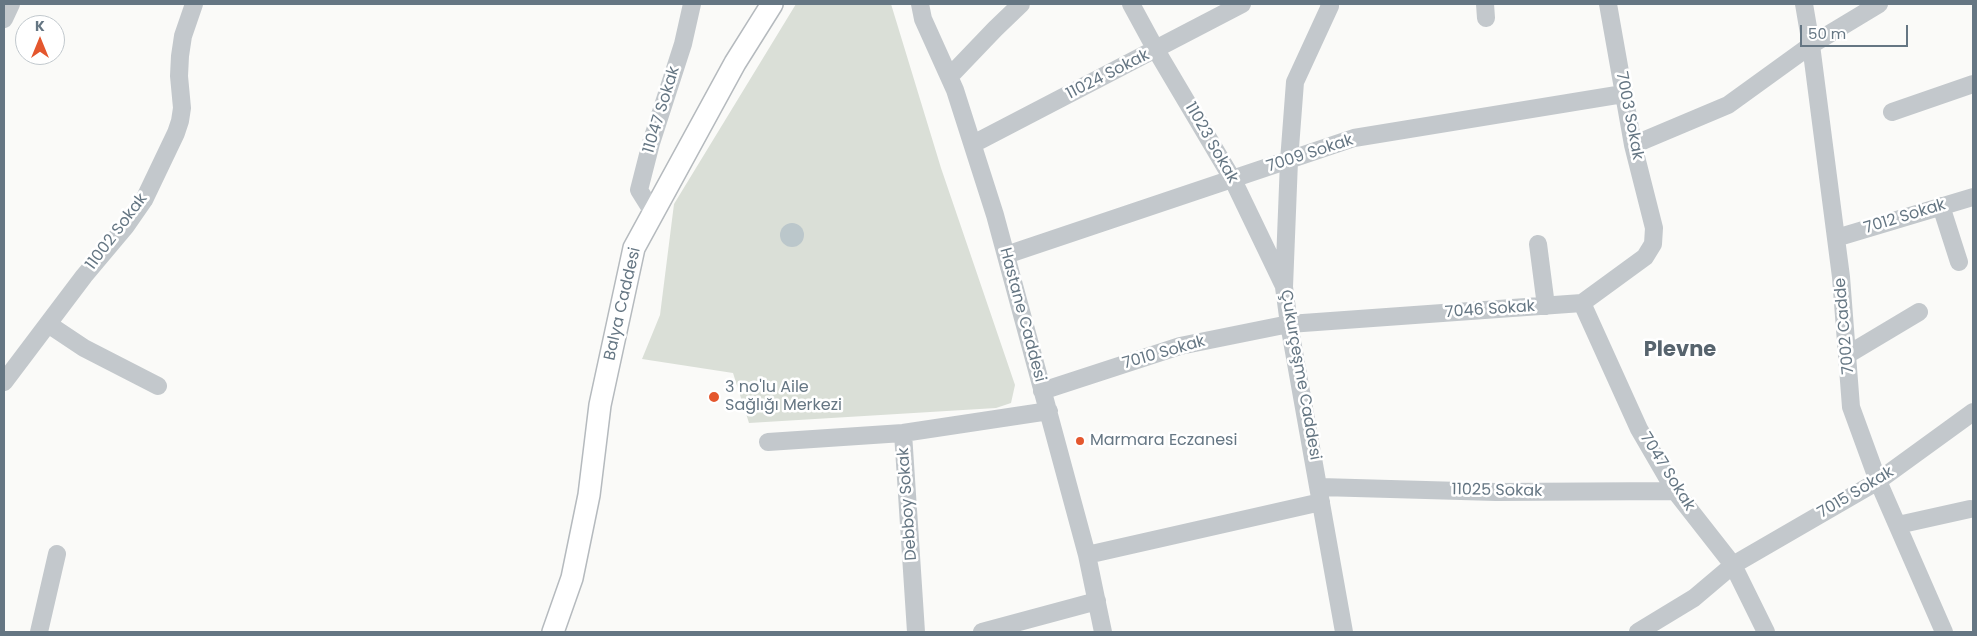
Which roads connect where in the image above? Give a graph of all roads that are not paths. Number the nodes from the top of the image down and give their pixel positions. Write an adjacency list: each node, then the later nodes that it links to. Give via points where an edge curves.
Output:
1 (11, 4): 14 (street)
2 (194, 4): 36 (street, 11002 Sokak, via 181,49 182,108 176,133 144,200)
3 (692, 4): 27 (street, 11047 Sokak, via 640,190)
4 (772, 4): 27 (main road, Balya Caddesi, via 735,63)
5 (934, 4): 13 (street)
6 (1021, 4): 17 (street)
7 (1131, 4): 16 (street, 11023 Sokak)
8 (1242, 4): 16 (street, 11024 Sokak)
9 (1329, 4): 23 (street, Çukurçeşme Caddesi, via 1295,82)
10 (1608, 4): 19 (street, 7003 Sokak)
11 (1804, 4): 15 (street, 7002 Cadde)
12 (1879, 4): 15 (street)
13 (922, 12): 17 (street, Hastane Caddesi)
14 (4, 18)
15 (1811, 45): 22 (street, via 1728,105); 28 (street, 7002 Cadde)
16 (1156, 50): 21 (street, 11024 Sokak); 24 (street, 11023 Sokak)
17 (950, 76): 21 (street, Hastane Caddesi)
18 (1973, 84): 20 (street)
19 (1624, 94): 22 (street, 7003 Sokak); 23 (street, 7009 Sokak, via 1354,138)
20 (1892, 112)
21 (972, 144): 30 (street, Hastane Caddesi)
22 (1633, 145): 33 (street, 7003 Sokak, via 1654,228 1653,244 1645,257)
23 (1289, 160): 24 (street, 7009 Sokak); 32 (street, Çukurçeşme Caddesi)
24 (1233, 180): 30 (street, 7009 Sokak); 32 (street, 11023 Sokak)
25 (1973, 197): 26 (street, 7012 Sokak)
26 (1941, 206): 28 (street, 7012 Sokak); 31 (street)
27 (654, 214): 56 (main road, Balya Caddesi, via 634,248 600,405 589,495 572,578)
28 (1836, 238): 38 (street, 7002 Cadde)
29 (1538, 244): 34 (street)
30 (1006, 255): 41 (street, Hastane Caddesi)
31 (1960, 262)
32 (1284, 287): 37 (street, Çukurçeşme Caddesi)
33 (1582, 303): 34 (street, 7046 Sokak); 47 (street, 7047 Sokak, via 1639,429)
34 (1546, 306): 37 (street, 7046 Sokak)
35 (1919, 312): 38 (street)
36 (48, 324): 39 (street, 11002 Sokak); 40 (street, via 84,348)
37 (1289, 324): 41 (street, 7010 Sokak, via 1180,346); 48 (street, Çukurçeşme Caddesi)
38 (1847, 355): 46 (street, 7002 Cadde, via 1851,407)
39 (4, 382)
40 (158, 386)
41 (1042, 391): 42 (street, Hastane Caddesi)
42 (1049, 411): 44 (street, Debboy Sokak); 52 (street, Hastane Caddesi)
43 (1973, 412): 46 (street, 7015 Sokak)
44 (903, 433): 45 (street); 57 (street, Debboy Sokak)
45 (768, 442)
46 (1878, 481): 50 (street, 7002 Cadde); 53 (street, 7015 Sokak)
47 (1675, 490): 48 (street, 11025 Sokak); 53 (street, 7047 Sokak)
48 (1320, 494): 52 (street, 11025 Sokak); 60 (street, Çukurçeşme Caddesi)
49 (1970, 509): 50 (street)
50 (1898, 525): 63 (street, 7002 Cadde)
51 (57, 554): 55 (street)
52 (1087, 555): 54 (street, Hastane Caddesi)
53 (1732, 565): 61 (street, 7015 Sokak, via 1694,598); 62 (street, 7047 Sokak)
54 (1097, 601): 58 (street); 59 (street, Hastane Caddesi)
55 (39, 632)
56 (549, 632)
57 (916, 632)
58 (982, 632)
59 (1104, 632)
60 (1344, 632)
61 (1638, 632)
62 (1766, 632)
63 (1944, 632)

